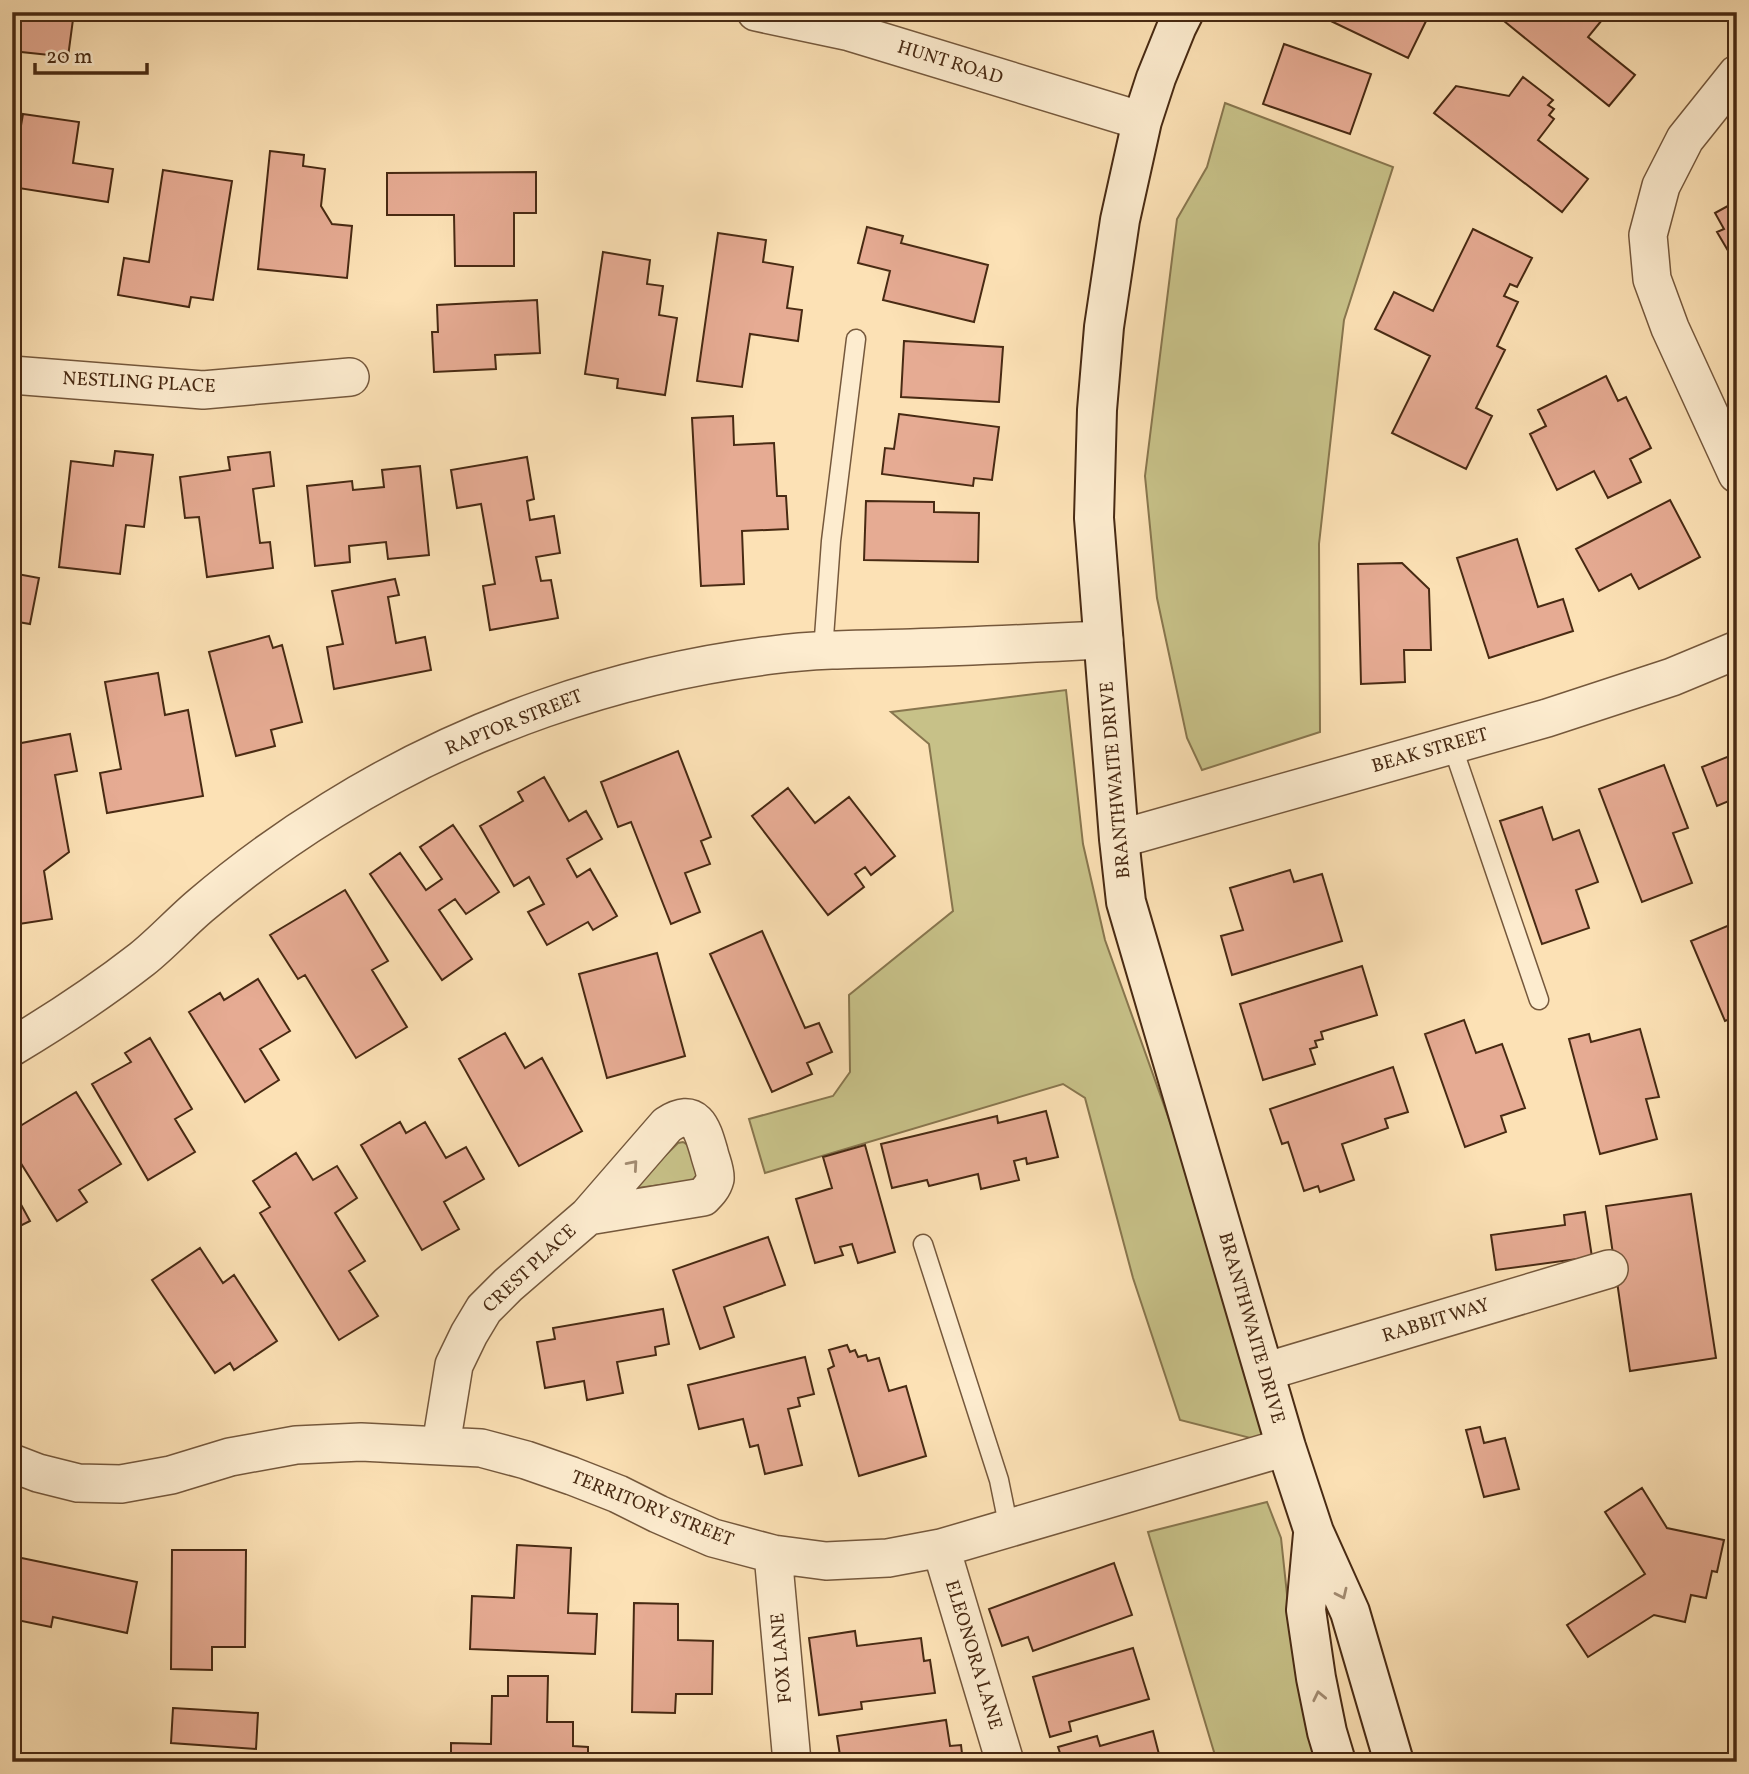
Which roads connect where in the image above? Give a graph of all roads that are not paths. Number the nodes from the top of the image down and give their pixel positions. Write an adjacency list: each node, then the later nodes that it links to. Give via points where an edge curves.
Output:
1 (757, 12): 3 (street, HUNT ROAD)
2 (1184, 12): 5 (street, BRANTHWAITE DRIVE)
3 (852, 22): 5 (street, HUNT ROAD)
4 (1737, 74): 9 (street, via 1685,139 1661,186 1648,235 1653,279 1670,328)
5 (1142, 121): 10 (street, BRANTHWAITE DRIVE, via 1114,258 1097,410 1094,518)
6 (856, 339): 12 (lane, via 831,541)
7 (12, 375): 8 (street, NESTLING PLACE, via 203,390)
8 (350, 377)
9 (1737, 474)
10 (1104, 640): 12 (street, RAPTOR STREET); 14 (street, BRANTHWAITE DRIVE)
11 (1737, 650): 13 (street, BEAK STREET, via 1672,677)
12 (823, 651): 16 (street, RAPTOR STREET, via 709,666 595,691 437,753 332,810 264,855 144,957 72,1011)
13 (1452, 746): 14 (street, BEAK STREET); 15 (lane)
14 (1119, 839): 20 (street, BRANTHWAITE DRIVE, via 1126,902)
15 (1539, 1000)
16 (12, 1047)
17 (588, 1216): 21 (street, CREST PLACE, via 484,1309 454,1365)
18 (923, 1244): 24 (lane, via 999,1480)
19 (1609, 1269): 20 (street, RABBIT WAY)
20 (1264, 1372): 22 (street, BRANTHWAITE DRIVE)
21 (441, 1445): 23 (street, TERRITORY STREET, via 296,1445 121,1485 78,1483); 27 (street, TERRITORY STREET, via 481,1448 526,1460 618,1494 713,1538)
22 (1286, 1447): 24 (street, TERRITORY STREET); 25 (street, BRANTHWAITE DRIVE)
23 (12, 1463)
24 (1009, 1529): 26 (street, TERRITORY STREET)
25 (1314, 1532): 30 (street, BRANTHWAITE DRIVE, one-way to 25, via 1306,1610); 31 (street, BRANTHWAITE DRIVE, one-way to 31, via 1350,1612)
26 (941, 1548): 27 (street, TERRITORY STREET, via 888,1558 826,1561); 29 (street, ELEONORA LANE)
27 (773, 1554): 28 (street, FOX LANE)
28 (792, 1762)
29 (1005, 1762)
30 (1336, 1762)
31 (1394, 1762)

